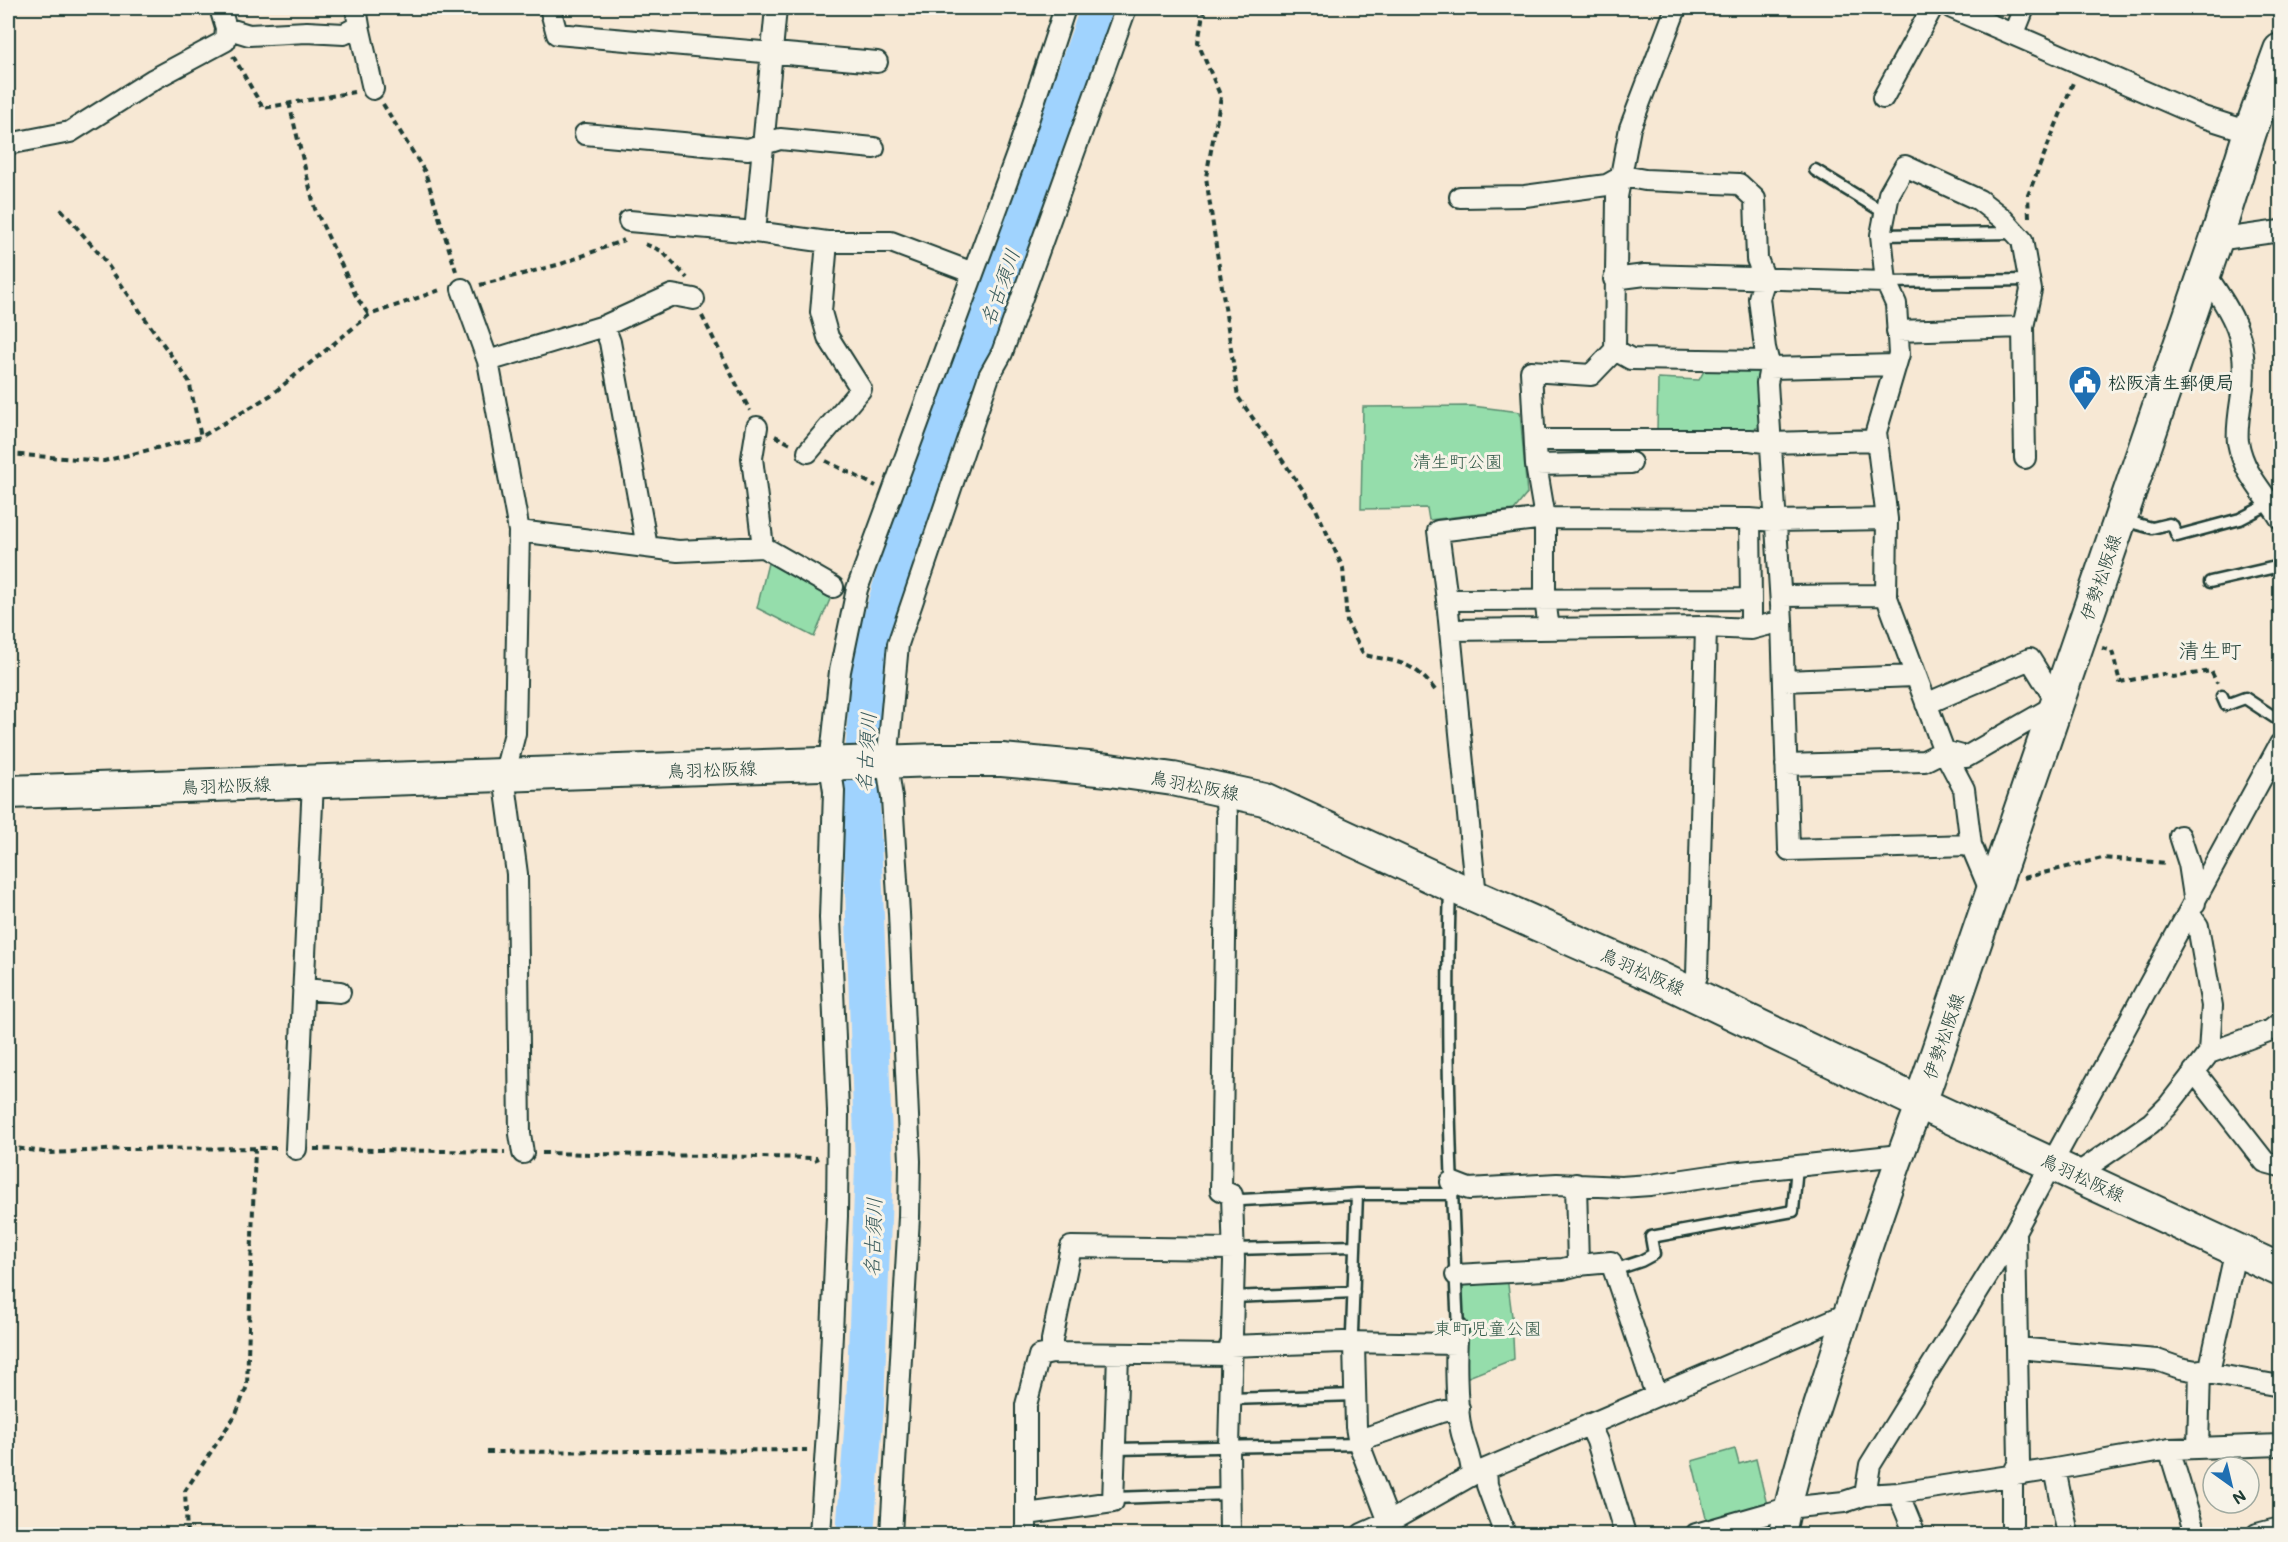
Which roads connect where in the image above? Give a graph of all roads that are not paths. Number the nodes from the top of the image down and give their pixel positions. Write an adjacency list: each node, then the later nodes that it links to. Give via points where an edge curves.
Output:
1 (220, 8): 12 (street)
2 (550, 8): 14 (street, via 558,34)
3 (776, 8): 14 (street)
4 (1065, 8): 35 (street)
5 (1126, 8): 87 (street, via 1002,353 989,376 898,644)
6 (1676, 8): 24 (street, via 1630,128)
7 (1932, 8): 17 (street)
8 (1952, 8): 11 (street)
9 (2024, 8): 11 (street)
10 (357, 17): 12 (street, via 345,34); 16 (street)
11 (2014, 33): 18 (street, via 2203,117)
12 (225, 35): 21 (street, via 70,132)
13 (2280, 50): 18 (main road, 伊勢松阪線, via 2269,96)
14 (772, 52): 15 (street); 20 (street)
15 (877, 62)
16 (373, 89)
17 (1883, 98)
18 (2250, 132): 32 (main road, 伊勢松阪線)
19 (585, 134): 20 (street, via 748,149)
20 (764, 143): 22 (street, via 780,140); 29 (street)
21 (8, 144)
22 (874, 148)
23 (1815, 170): 26 (lane)
24 (1623, 176): 25 (street, via 1607,185 1537,194); 36 (street, via 1617,197); 37 (street, via 1739,184 1755,199 1756,259)
25 (1460, 197)
26 (1885, 213): 30 (street); 31 (street, via 1889,194 1905,166 1979,200)
27 (630, 230): 29 (street)
28 (2280, 231): 32 (street)
29 (755, 232): 33 (street)
30 (1881, 235): 31 (lane); 39 (street)
31 (2019, 237): 38 (street)
32 (2216, 240): 34 (main road, 伊勢松阪線)
33 (827, 242): 35 (street, via 891,242); 53 (street, via 821,312 828,337 861,389)
34 (2204, 272): 57 (street, via 2241,337 2244,376 2238,441 2253,483); 61 (main road, 伊勢松阪線)
35 (974, 273): 88 (street, via 857,589 840,671)
36 (1614, 279): 37 (street, via 1645,275); 45 (street)
37 (1765, 279): 39 (street); 47 (street, via 1759,298)
38 (2030, 280): 39 (lane); 43 (street)
39 (1886, 282): 44 (street, via 1896,304)
40 (462, 289): 46 (street)
41 (694, 299): 42 (street, via 672,296)
42 (604, 326): 46 (street); 64 (street)
43 (2023, 327): 44 (street); 54 (street)
44 (1897, 332): 48 (street)
45 (1615, 350): 47 (street, via 1631,359); 51 (street, via 1591,375 1531,371)
46 (488, 361): 63 (street)
47 (1769, 364): 48 (street); 52 (street)
48 (1896, 365): 50 (street)
49 (758, 427): 65 (street, via 752,458)
50 (1877, 440): 52 (street); 60 (street)
51 (1534, 441): 52 (street); 56 (street)
52 (1771, 443): 62 (street)
53 (808, 452)
54 (2025, 458)
55 (1630, 463): 56 (street)
56 (1536, 465): 58 (street)
57 (2275, 511): 61 (lane, via 2177,536 2169,524 2152,528)
58 (1545, 518): 59 (street); 71 (street); 73 (street, via 1438,531)
59 (1750, 519): 62 (street); 72 (street)
60 (1887, 519): 62 (street); 69 (street)
61 (2120, 519): 83 (main road, 伊勢松阪線)
62 (1775, 521): 70 (street)
63 (519, 531): 64 (street); 90 (street, via 515,733)
64 (647, 547): 65 (street, via 678,551)
65 (763, 547): 68 (street)
66 (2280, 566): 67 (lane)
67 (2210, 582)
68 (833, 587)
69 (1886, 595): 70 (street); 79 (street)
70 (1780, 596): 74 (street)
71 (1545, 599): 72 (street); 73 (street); 76 (street)
72 (1751, 599): 77 (street)
73 (1447, 600): 78 (street)
74 (1782, 621): 77 (street); 80 (street)
75 (1706, 627): 76 (street); 77 (street); 101 (street, via 1697,976)
76 (1549, 629): 78 (street)
77 (1751, 629)
78 (1450, 630): 97 (street)
79 (1914, 676): 80 (street); 82 (street)
80 (1784, 681): 89 (street)
81 (2222, 696): 84 (lane, via 2226,705 2246,698)
82 (1926, 704): 83 (street, via 2030,659); 86 (street)
83 (2058, 704): 86 (street, via 1966,757); 96 (main road, 伊勢松阪線)
84 (2280, 721)
85 (2280, 744): 98 (street)
86 (1944, 751): 89 (street, via 1924,761); 95 (street, via 1964,789)
87 (887, 764): 88 (main road, 鳥羽松阪線); 92 (main road, 鳥羽松阪線, via 1002,760 1109,770); 158 (street, via 899,913 910,1161)
88 (831, 765): 90 (main road, 鳥羽松阪線); 157 (street, via 834,791 830,918 838,1111)
89 (1786, 765): 95 (street, via 1789,850)
90 (504, 776): 91 (main road, 鳥羽松阪線); 107 (street, via 517,874)
91 (313, 782): 93 (main road, 鳥羽松阪線); 99 (street)
92 (1225, 790): 97 (main road, 鳥羽松阪線, via 1264,799); 115 (street, via 1221,1190)
93 (8, 792)
94 (2180, 836): 98 (street, via 2189,864)
95 (1971, 845): 96 (street)
96 (1993, 890): 105 (main road, 伊勢松阪線)
97 (1463, 891): 101 (main road, 鳥羽松阪線); 113 (lane, via 1448,960)
98 (2192, 908): 103 (street, via 2212,1006); 111 (street)
99 (303, 989): 100 (street); 106 (street)
100 (340, 992)
101 (1688, 992): 105 (main road, 鳥羽松阪線)
102 (2280, 1023): 103 (street)
103 (2209, 1053): 104 (street)
104 (2194, 1071): 110 (street, via 2265,1162); 111 (street, via 2151,1123)
105 (1920, 1103): 108 (street); 111 (main road, 鳥羽松阪線)
106 (296, 1149)
107 (523, 1153)
108 (1900, 1155): 109 (street); 126 (street)
109 (1797, 1166): 112 (street, via 1650,1185); 121 (lane, via 1793,1211 1651,1237 1654,1254)
110 (2280, 1166)
111 (2064, 1169): 116 (street); 118 (main road, 鳥羽松阪線)
112 (1576, 1184): 113 (street); 120 (street)
113 (1451, 1188): 114 (lane); 123 (lane)
114 (1357, 1194): 115 (lane, via 1242,1200); 117 (lane)
115 (1232, 1195): 119 (street)
116 (2015, 1231): 129 (street); 151 (street, via 1870,1465)
117 (1355, 1246): 119 (lane); 124 (lane)
118 (2236, 1249): 122 (main road, 鳥羽松阪線); 133 (street)
119 (1233, 1250): 125 (street); 131 (street, via 1071,1247)
120 (1578, 1265): 121 (street, via 1611,1262); 123 (street)
121 (1614, 1270): 136 (street)
122 (2280, 1270)
123 (1456, 1275): 127 (lane)
124 (1354, 1292): 125 (lane); 128 (lane)
125 (1232, 1297): 130 (street)
126 (1847, 1314): 136 (street); 153 (street)
127 (1457, 1337): 128 (street); 138 (street)
128 (1354, 1344): 130 (street); 135 (street)
129 (2017, 1348): 133 (street, via 2157,1360); 148 (street, via 2019,1462)
130 (1230, 1350): 132 (street); 137 (street)
131 (1052, 1353): 132 (street); 154 (street, via 1039,1356 1026,1405)
132 (1118, 1355): 144 (street)
133 (2204, 1371): 134 (street); 143 (street)
134 (2280, 1386)
135 (1355, 1395): 137 (lane); 140 (street)
136 (1656, 1395): 139 (street)
137 (1229, 1399): 142 (street)
138 (1459, 1408): 140 (street, via 1368,1437); 147 (street, via 1462,1433)
139 (1589, 1424): 147 (street); 163 (street)
140 (1359, 1444): 142 (lane); 155 (street)
141 (2280, 1445): 143 (street)
142 (1229, 1447): 144 (lane); 150 (street)
143 (2198, 1448): 145 (street)
144 (1115, 1449): 152 (street)
145 (2169, 1449): 146 (street); 169 (street)
146 (2055, 1469): 148 (street); 168 (street)
147 (1479, 1472): 155 (street); 162 (street)
148 (2012, 1476): 149 (street); 167 (street)
149 (1898, 1493): 151 (street); 166 (street)
150 (1229, 1494): 152 (lane); 160 (street)
151 (1865, 1495): 153 (street, via 1844,1502)
152 (1114, 1498): 154 (street, via 1113,1502)
153 (1787, 1509): 164 (street); 165 (street)
154 (1027, 1514): 159 (street)
155 (1389, 1522): 161 (street)
156 (2280, 1528): 170 (street)
157 (820, 1534)
158 (891, 1534)
159 (1026, 1534)
160 (1230, 1534)
161 (1362, 1534)
162 (1505, 1534)
163 (1626, 1534)
164 (1698, 1534)
165 (1782, 1534)
166 (1915, 1534)
167 (2013, 1534)
168 (2068, 1534)
169 (2195, 1534)
170 (2257, 1534)

